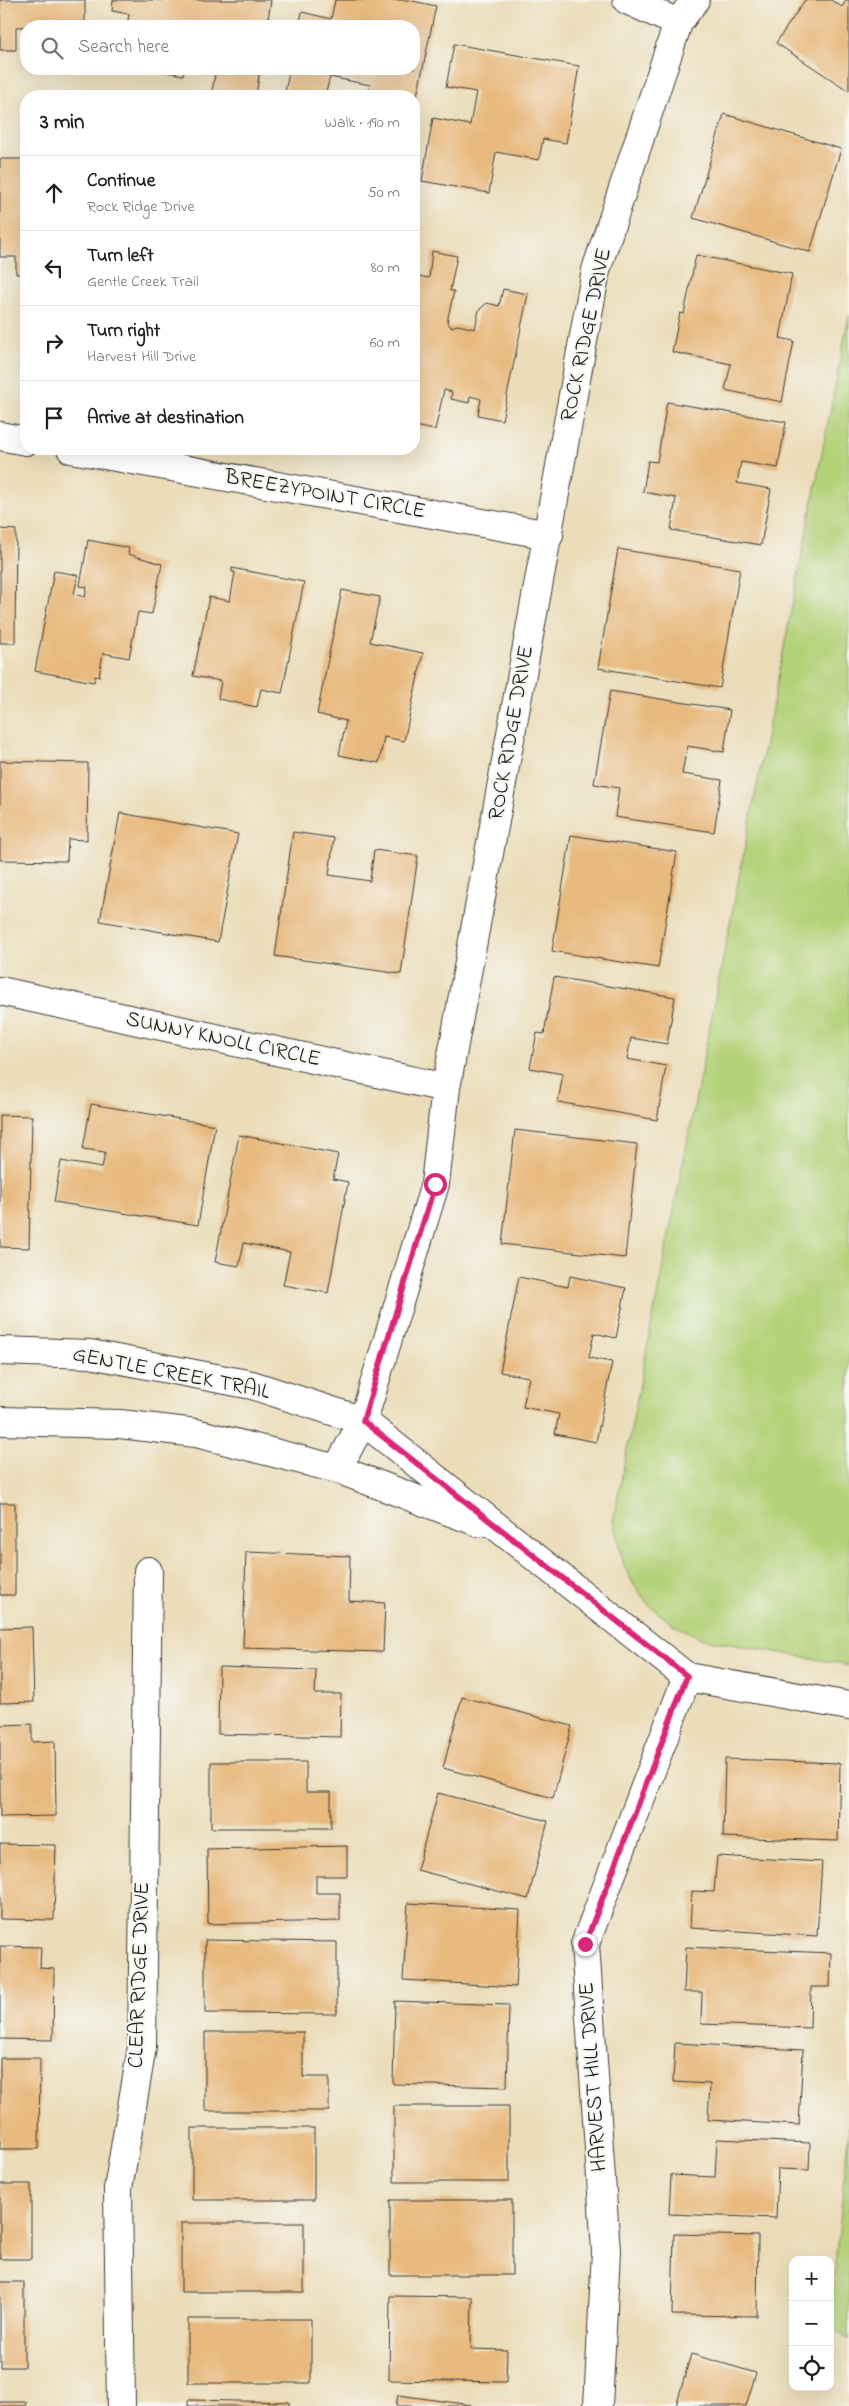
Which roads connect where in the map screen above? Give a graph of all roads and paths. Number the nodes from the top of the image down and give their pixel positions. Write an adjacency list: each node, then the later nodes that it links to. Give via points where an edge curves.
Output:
1 (627, 0): 3 (street)
2 (695, 0): 3 (street, ROCK RIDGE DRIVE)
3 (678, 22): 7 (street, ROCK RIDGE DRIVE, via 596,270)
4 (0, 436): 5 (street)
5 (20, 440)
6 (104, 455): 7 (street, BREEZYPOINT CIRCLE)
7 (549, 535): 9 (street, ROCK RIDGE DRIVE)
8 (0, 991): 9 (street, SUNNY KNOLL CIRCLE)
9 (446, 1088): 12 (street, ROCK RIDGE DRIVE, via 435,1184)
10 (0, 1351): 12 (street, GENTLE CREEK TRAIL, via 90,1354 252,1385)
11 (0, 1421): 13 (street, GENTLE CREEK TRAIL, via 120,1424 196,1433)
12 (363, 1421): 13 (street, ROCK RIDGE DRIVE); 14 (street, GENTLE CREEK TRAIL)
13 (337, 1469): 14 (street, GENTLE CREEK TRAIL)
14 (510, 1534): 16 (street, GENTLE CREEK TRAIL)
15 (148, 1571): 18 (street, CLEAR RIDGE DRIVE, via 142,2047 118,2189)
16 (687, 1676): 17 (street, GENTLE CREEK TRAIL); 19 (street, HARVEST HILL DRIVE, via 585,1944 606,2250)
17 (849, 1706)
18 (121, 2406)
19 (598, 2406)

